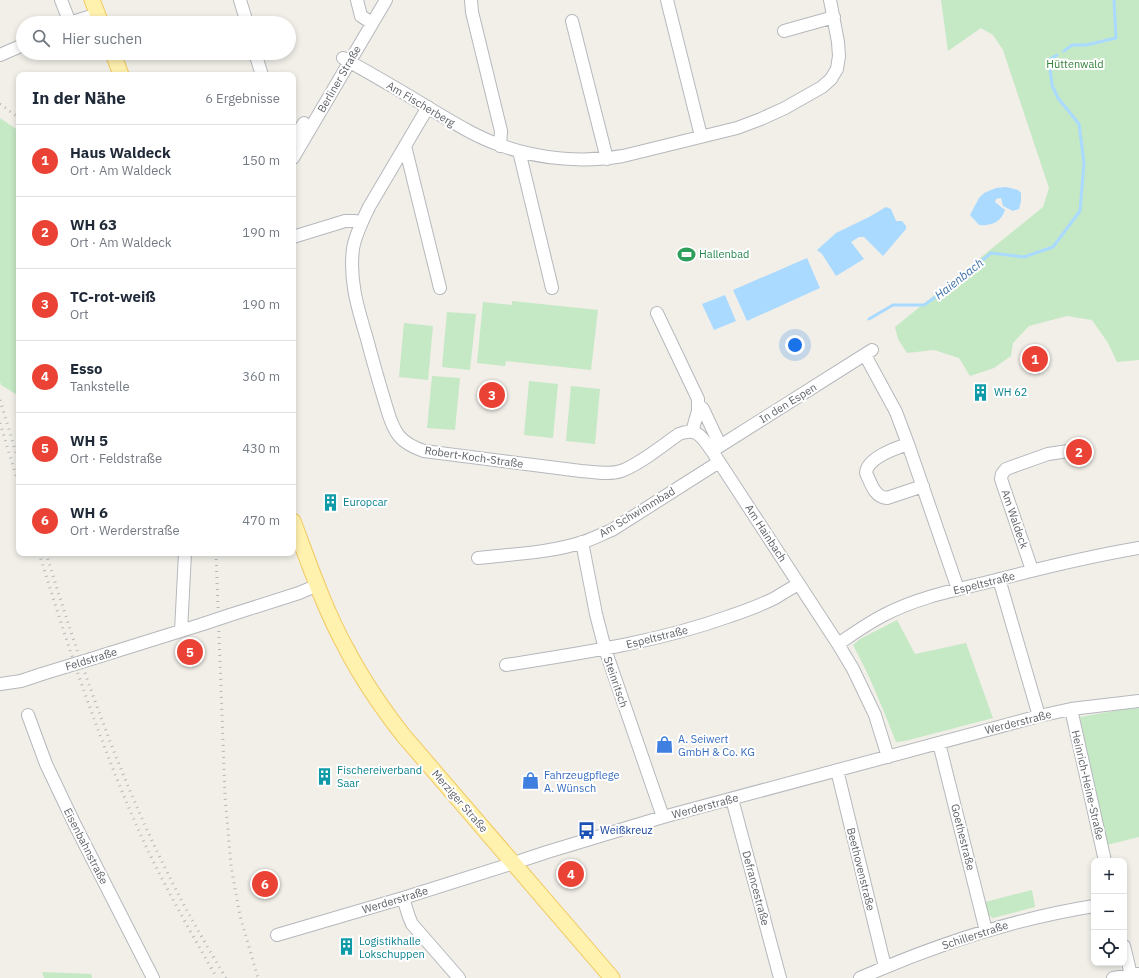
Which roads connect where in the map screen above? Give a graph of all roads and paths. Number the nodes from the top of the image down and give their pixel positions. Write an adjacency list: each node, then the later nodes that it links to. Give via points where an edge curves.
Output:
1 (61, 0): 10 (street)
2 (240, 0): 12 (street)
3 (357, 0): 15 (street, via 361,16)
4 (378, 0): 15 (street, Berliner Straße)
5 (386, 0): 15 (street, Berliner Straße)
6 (471, 0): 28 (street, via 501,131)
7 (667, 0): 26 (street)
8 (830, 0): 13 (street, Am Fischerberg)
9 (97, 12): 11 (street)
10 (67, 16)
11 (87, 16)
12 (244, 16)
13 (834, 17): 16 (street); 26 (street, Am Fischerberg, via 838,42 837,69 831,79 808,96 761,119 737,128)
14 (572, 21): 31 (street)
15 (369, 22): 21 (street, Berliner Straße)
16 (784, 31)
17 (16, 48): 18 (street)
18 (0, 55)
19 (116, 60): 22 (main road)
20 (257, 60): 23 (street)
21 (346, 60): 24 (street, Am Fischerberg); 25 (street, Berliner Straße); 30 (street, Berliner Straße)
22 (120, 72)
23 (261, 72)
24 (428, 107): 27 (street, Robert-Koch-Straße); 28 (street, Am Fischerberg, via 471,133)
25 (296, 136)
26 (701, 136): 31 (street, Am Fischerberg)
27 (405, 146): 32 (street, Robert-Koch-Straße); 34 (street)
28 (500, 146): 29 (street, Am Fischerberg)
29 (519, 151): 31 (street, Am Fischerberg, via 572,159); 35 (street)
30 (296, 152)
31 (607, 159)
32 (362, 222): 33 (street, via 345,221); 38 (street, Robert-Koch-Straße, via 353,247 352,282 355,296 391,423 401,438 411,446 453,456 605,472 621,471 679,434)
33 (296, 236)
34 (440, 288)
35 (552, 288)
36 (657, 313): 37 (street)
37 (699, 405): 38 (street); 40 (street, via 703,409)
38 (692, 432): 40 (street, Am Hainbach)
39 (908, 444): 40 (street, In den Espen, via 869,352); 43 (street, In den Espen); 43 (street, via 873,460 868,464 866,473 875,491 882,498)
40 (716, 448): 42 (street, Am Hainbach)
41 (1075, 450): 49 (street, Am Waldeck, via 1048,454 1006,469 1002,474 1001,479)
42 (719, 462): 45 (street, Am Schwimmbad, via 612,530); 51 (street, Am Hainbach)
43 (923, 486): 53 (street, In den Espen)
44 (296, 529): 52 (main road, Merziger Straße)
45 (582, 542): 48 (street, Am Schwimmbad, via 558,548); 56 (street, Steinritsch)
46 (1139, 548): 49 (street, Espeltstraße)
47 (185, 556): 54 (street)
48 (478, 558)
49 (1032, 570): 50 (street, Espeltstraße)
50 (999, 579): 53 (street, Espeltstraße); 62 (street)
51 (799, 584): 55 (street, Am Hainbach); 56 (street, Espeltstraße, via 774,598 712,623)
52 (318, 585): 54 (street, Feldstraße, bridge); 69 (main road, Merziger Straße, via 345,648 383,709)
53 (958, 589): 55 (street, Espeltstraße, via 885,614)
54 (181, 631): 58 (street, Feldstraße, bridge, via 21,681)
55 (838, 644): 64 (street, Am Hainbach, via 866,694)
56 (605, 649): 57 (street, Espeltstraße); 67 (street, Steinritsch)
57 (506, 665)
58 (0, 684)
59 (1139, 701): 60 (street, Werderstraße)
60 (1070, 709): 62 (street, Werderstraße); 68 (street, Heinrich-Heine-Straße)
61 (28, 715): 77 (street, Eisenbahnstraße, via 46,764 74,825)
62 (1039, 716): 63 (street, Werderstraße)
63 (939, 743): 64 (street, Werderstraße); 72 (street, Goethestraße)
64 (888, 757): 65 (street, Werderstraße)
65 (837, 770): 66 (street, Werderstraße); 75 (street, Beethovenstraße)
66 (732, 799): 67 (street, Werderstraße); 80 (street, Defrancestraße)
67 (663, 817): 69 (street, Werderstraße)
68 (1104, 858)
69 (514, 864): 70 (street, Werderstraße); 79 (main road, Merziger Straße)
70 (403, 898): 73 (street, Werderstraße); 78 (street, via 412,924)
71 (1091, 907): 72 (street, Schillerstraße)
72 (986, 931): 75 (street, Schillerstraße)
73 (277, 935)
74 (1127, 954): 76 (street)
75 (885, 967): 81 (street, Schillerstraße)
76 (1135, 975): 82 (street)
77 (149, 977)
78 (459, 978)
79 (612, 978)
80 (780, 978)
81 (860, 978)
82 (1113, 978)

